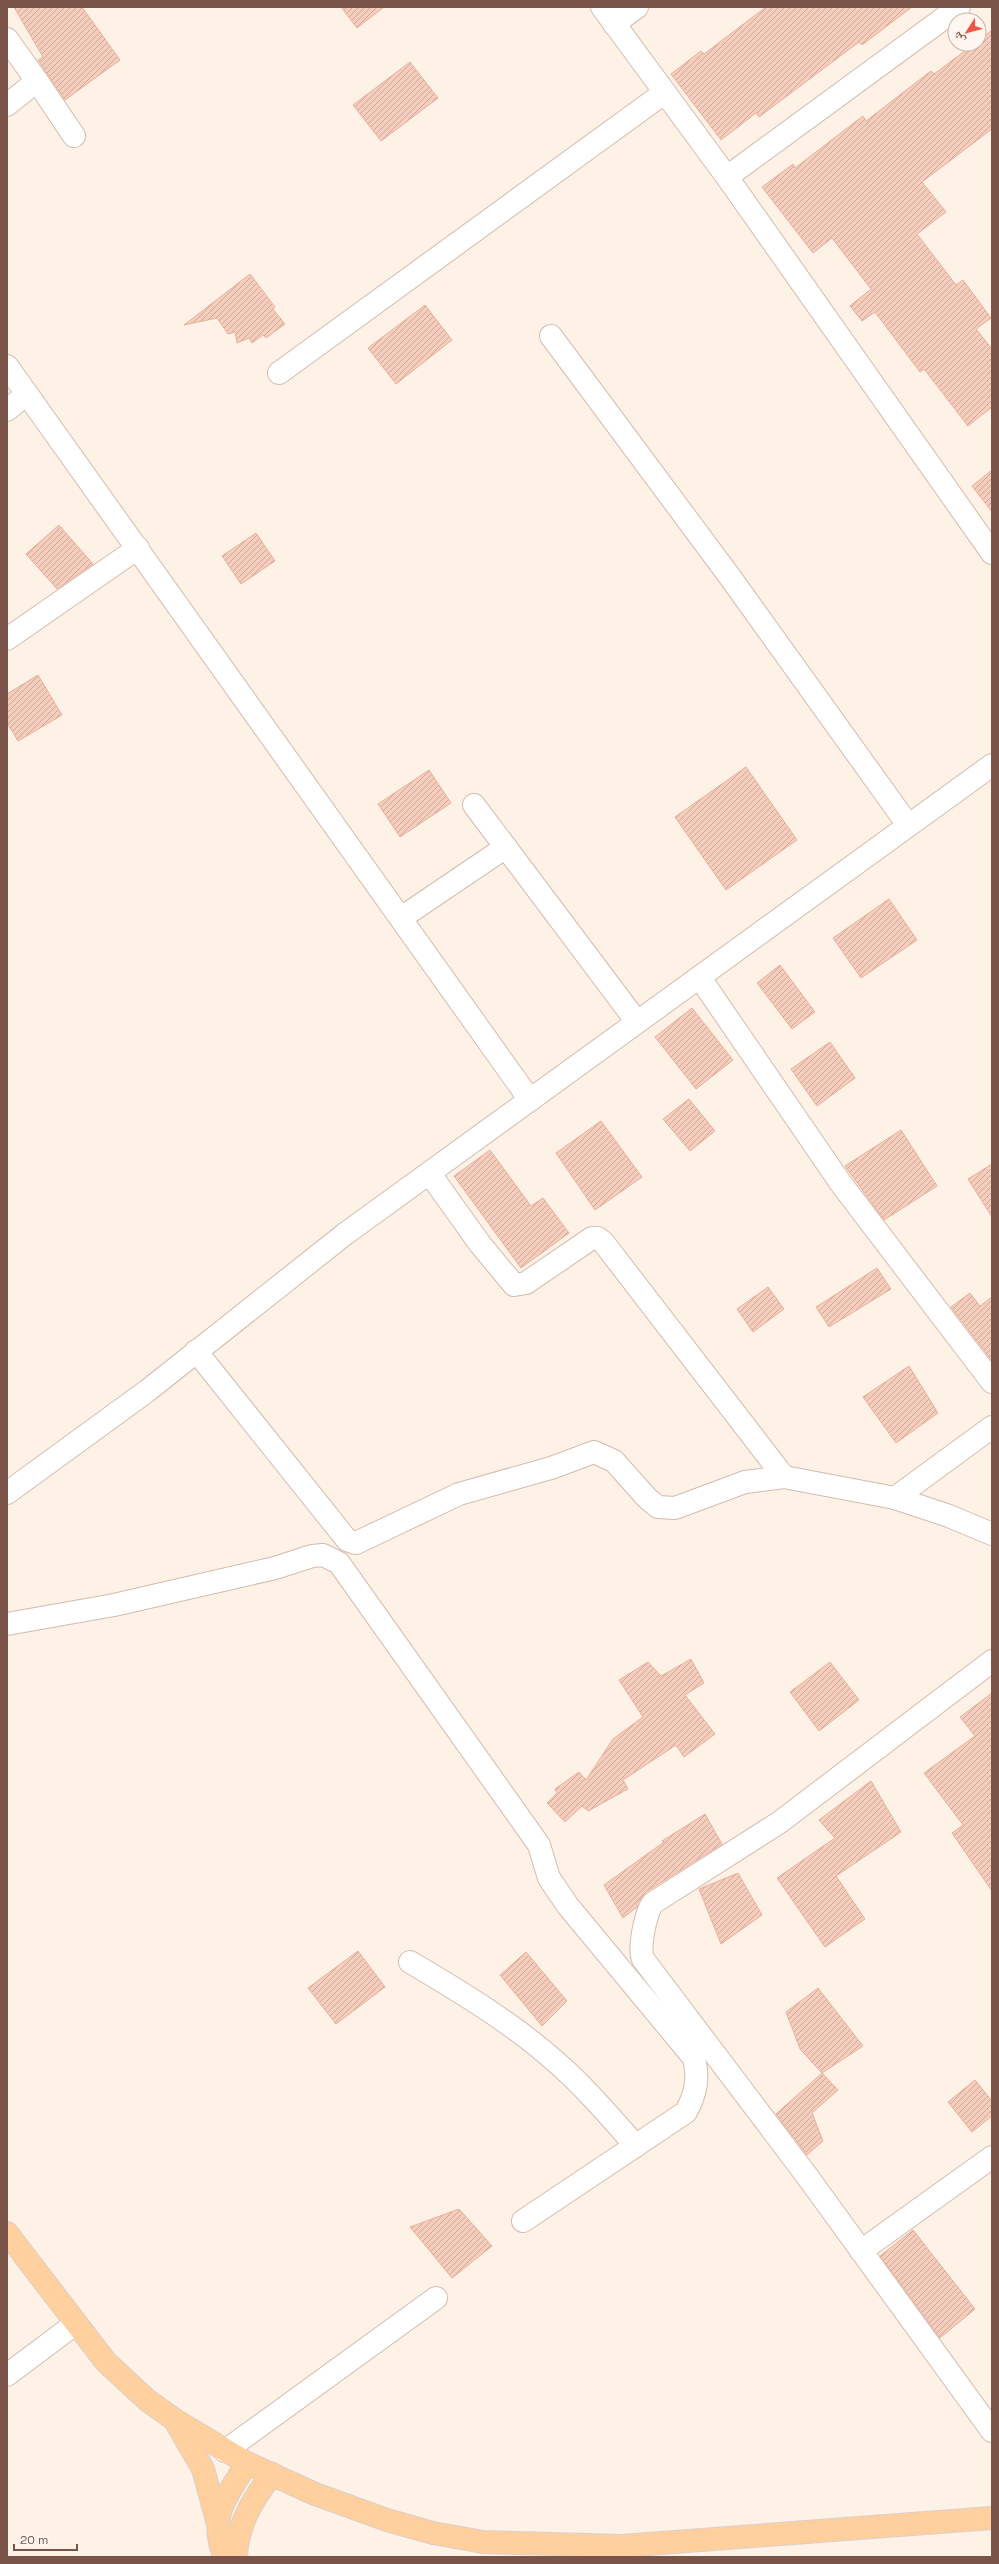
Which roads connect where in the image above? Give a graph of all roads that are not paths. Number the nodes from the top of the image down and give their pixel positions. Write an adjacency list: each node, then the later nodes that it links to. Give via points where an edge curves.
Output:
1 (637, 7): 3 (street)
2 (959, 7): 9 (street)
3 (608, 16): 6 (street)
4 (7, 39): 5 (street)
5 (37, 81): 7 (street); 8 (street)
6 (664, 93): 9 (street); 12 (street)
7 (7, 105)
8 (74, 136)
9 (727, 177): 16 (street)
10 (551, 336): 20 (street, via 730,577)
11 (7, 366): 13 (street)
12 (279, 373)
13 (27, 394): 14 (street); 15 (street)
14 (7, 410)
15 (138, 548): 17 (street); 22 (street)
16 (992, 553)
17 (7, 638)
18 (992, 765): 20 (street)
19 (474, 805): 21 (street)
20 (908, 824): 23 (street)
21 (506, 847): 22 (street); 24 (street)
22 (401, 918): 25 (street)
23 (700, 978): 24 (street); 28 (street, via 842,1185)
24 (637, 1022): 25 (street)
25 (530, 1100): 26 (street)
26 (430, 1174): 27 (street, via 345,1234); 30 (street, via 480,1244 514,1285 526,1283 592,1238 604,1242)
27 (196, 1351): 30 (street, via 347,1540 356,1543 459,1494 551,1468 594,1452 614,1461 658,1507 674,1508 745,1482); 31 (street, via 147,1391)
28 (992, 1382)
29 (992, 1427): 32 (street)
30 (784, 1477): 32 (street)
31 (7, 1493)
32 (894, 1498): 33 (street, via 949,1516)
33 (992, 1534)
34 (7, 1624): 37 (street, via 114,1605 275,1568 312,1556 323,1555 339,1563 539,1845 549,1878 564,1900 694,2058 697,2082 694,2097 686,2112)
35 (992, 1661): 41 (street, via 780,1822 653,1903 648,1911 640,1949 643,1959)
36 (410, 1962): 37 (street, via 476,2002 556,2061)
37 (636, 2146): 39 (street)
38 (992, 2156): 41 (street)
39 (523, 2222)
40 (7, 2233): 43 (main road)
41 (861, 2251): 46 (street)
42 (436, 2298): 47 (street)
43 (76, 2324): 44 (street); 45 (main road, via 116,2372)
44 (7, 2374)
45 (174, 2420): 47 (main road); 51 (main road, via 203,2469)
46 (992, 2432)
47 (225, 2451): 48 (main road)
48 (247, 2463): 49 (main road); 51 (main road, via 227,2494)
49 (272, 2474): 50 (main road, via 322,2497 387,2520 433,2533 483,2542 622,2546); 53 (main road, via 248,2509 241,2528)
50 (992, 2518)
51 (217, 2520): 52 (main road, via 218,2538)
52 (224, 2557)
53 (236, 2557)

